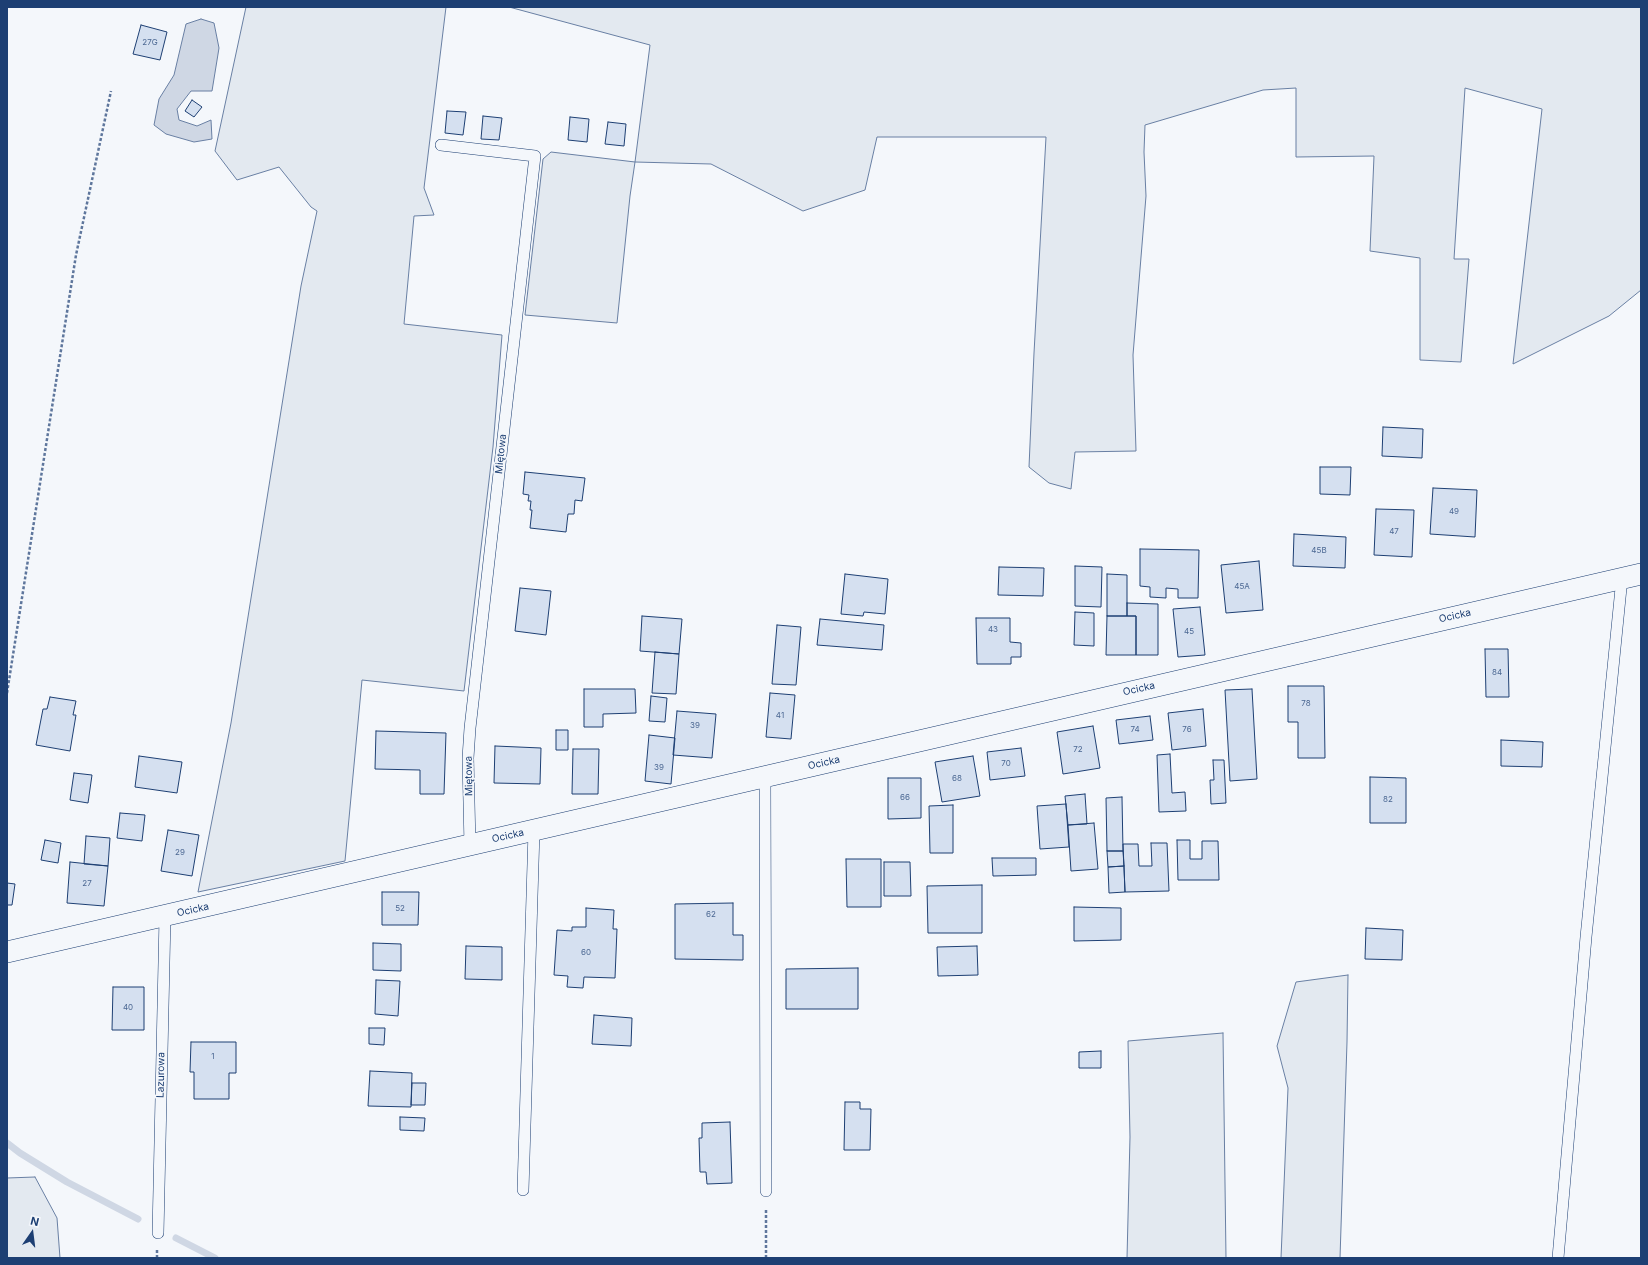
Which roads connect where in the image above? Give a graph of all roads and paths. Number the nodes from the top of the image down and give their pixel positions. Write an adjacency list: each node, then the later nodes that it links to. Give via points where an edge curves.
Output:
1 (112, 91): 4 (path, via 76,255)
2 (441, 145): 7 (lane, Miętowa, via 535,156 470,728)
3 (1631, 576): 5 (street, Ocicka); 14 (lane, via 1586,937)
4 (7, 693)
5 (765, 777): 6 (street, Ocicka); 11 (lane)
6 (534, 831): 7 (street, Ocicka); 10 (lane)
7 (470, 846): 8 (street, Ocicka)
8 (165, 917): 9 (street, Ocicka); 12 (lane, Lazurowa)
9 (7, 952)
10 (522, 1190)
11 (766, 1191): 13 (path)
12 (158, 1233)
13 (766, 1258)
14 (1558, 1258)

